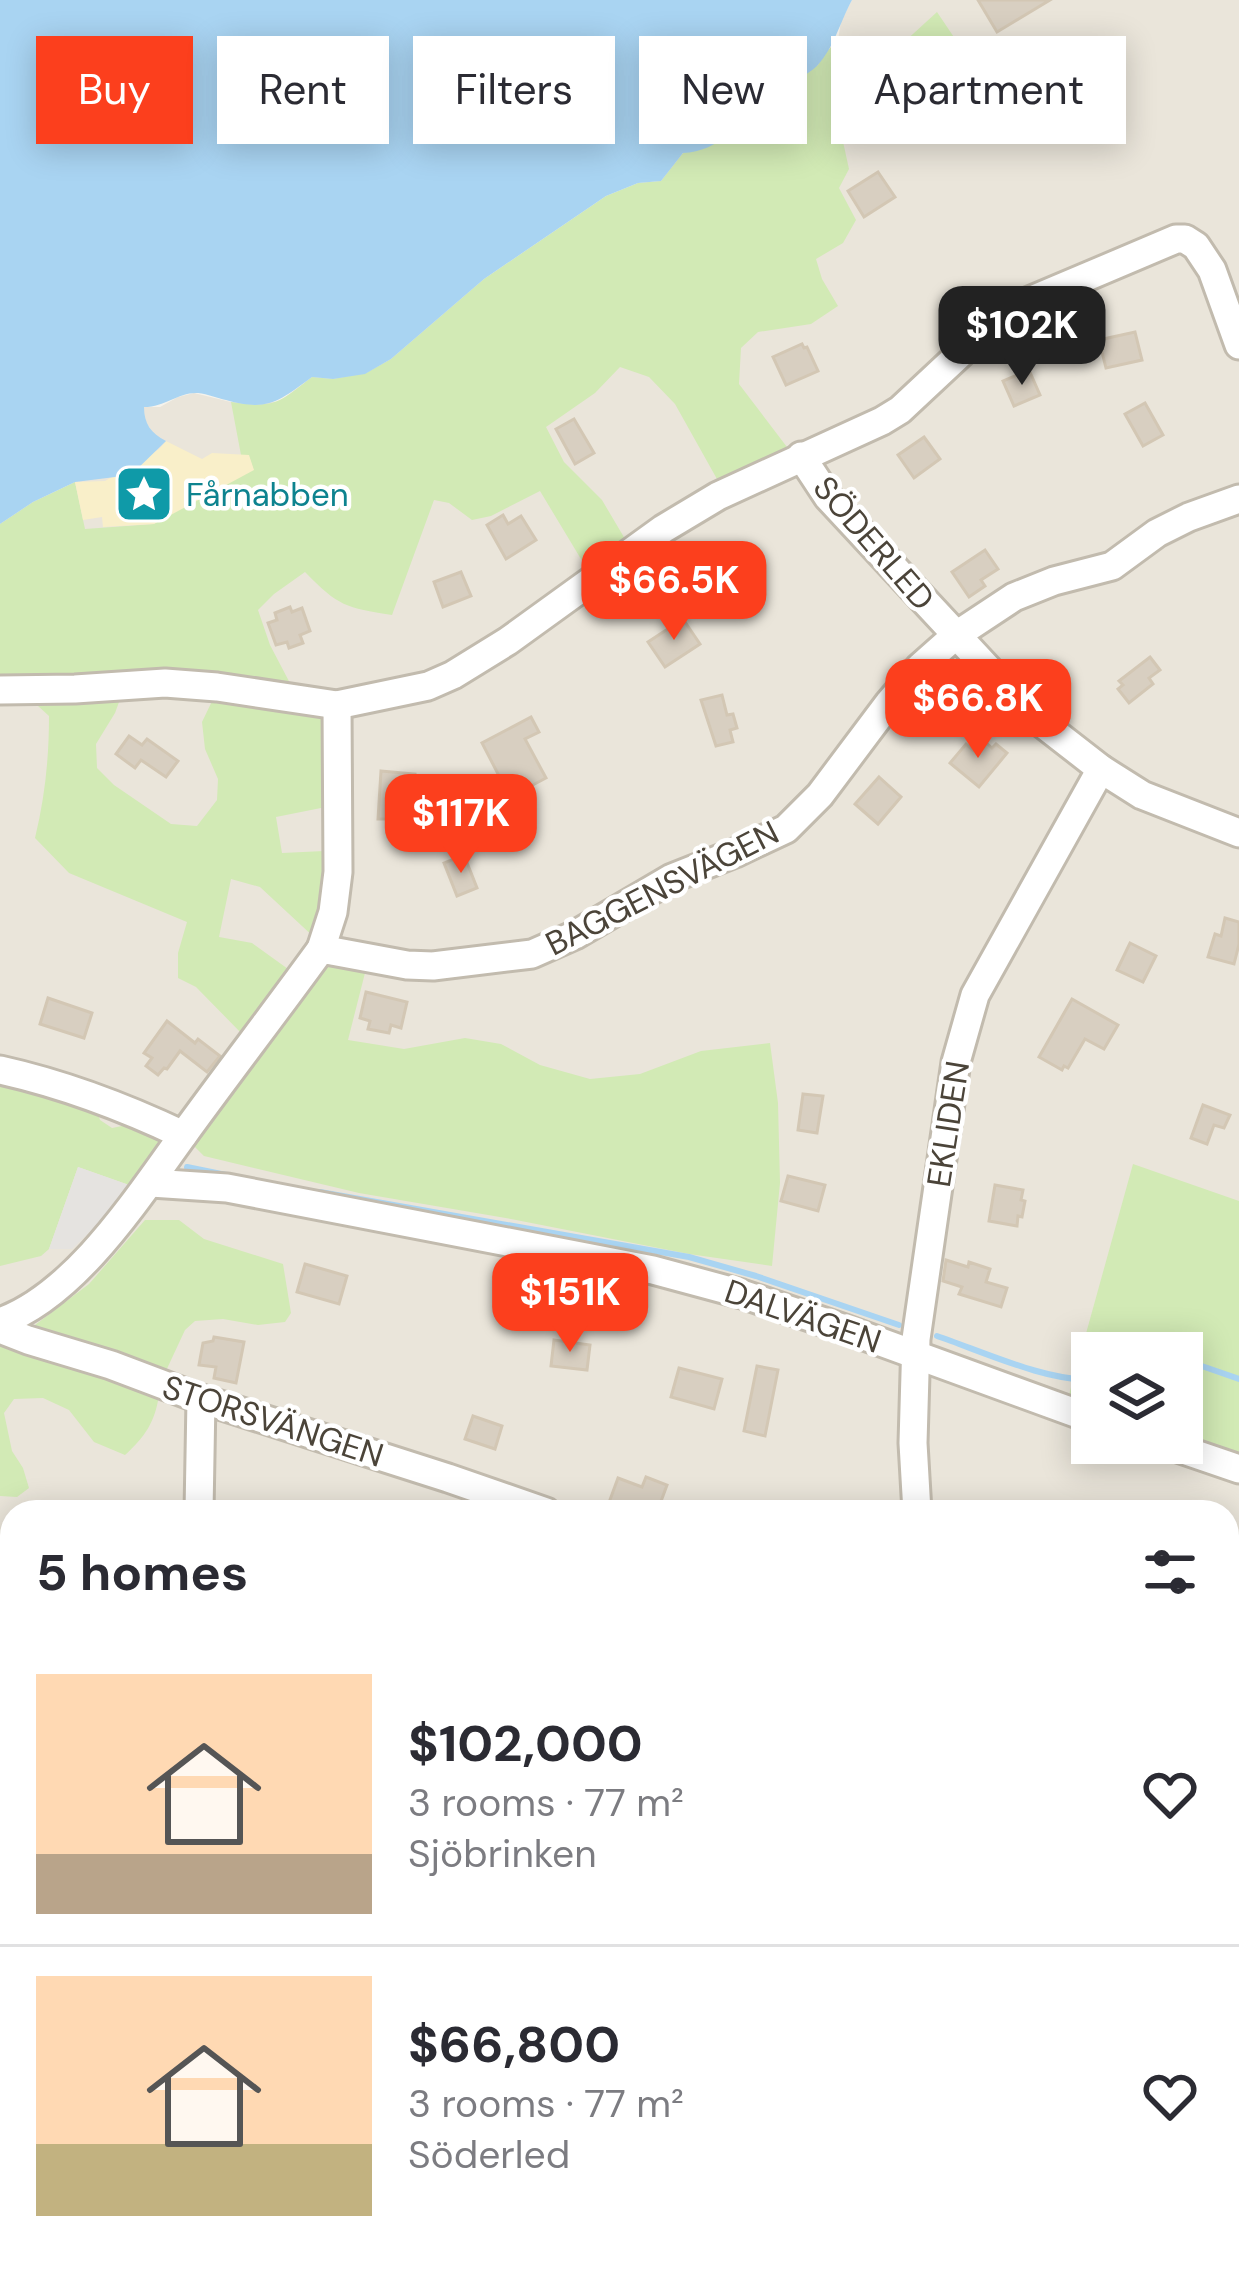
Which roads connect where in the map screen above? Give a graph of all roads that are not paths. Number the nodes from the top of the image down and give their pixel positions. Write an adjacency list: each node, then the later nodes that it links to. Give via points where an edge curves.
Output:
1 (1239, 346): 2 (street, via 1205,258 1176,239 1006,310 900,410)
2 (801, 456): 4 (street, SÖDERLED, via 828,497); 6 (street, via 664,529 453,675)
3 (1239, 499): 4 (street, BAGGENSVÄGEN, via 1157,533 1112,566 1014,597)
4 (955, 636): 7 (street, SÖDERLED, via 1029,712); 9 (street, BAGGENSVÄGEN, via 785,829 672,878 575,935 532,954 434,966)
5 (0, 689): 6 (street, via 165,683)
6 (337, 705): 9 (street, via 338,872)
7 (1101, 769): 8 (street, SÖDERLED, via 1142,795); 14 (street, EKLIDEN, via 968,1015)
8 (1239, 833)
9 (321, 949): 11 (street)
10 (0, 1070): 11 (street)
11 (183, 1135): 12 (street)
12 (151, 1183): 13 (street, via 78,1267); 14 (street, DALVÄGEN, via 227,1188 653,1270)
13 (0, 1326): 15 (street, STORSVÄNGEN)
14 (915, 1354): 16 (street, DALVÄGEN); 21 (street, EKLIDEN)
15 (201, 1399): 19 (street); 20 (street, STORSVÄNGEN)
16 (1071, 1411)
17 (1203, 1457): 18 (street)
18 (1239, 1469)
19 (199, 1500)
20 (511, 1500)
21 (915, 1500)

